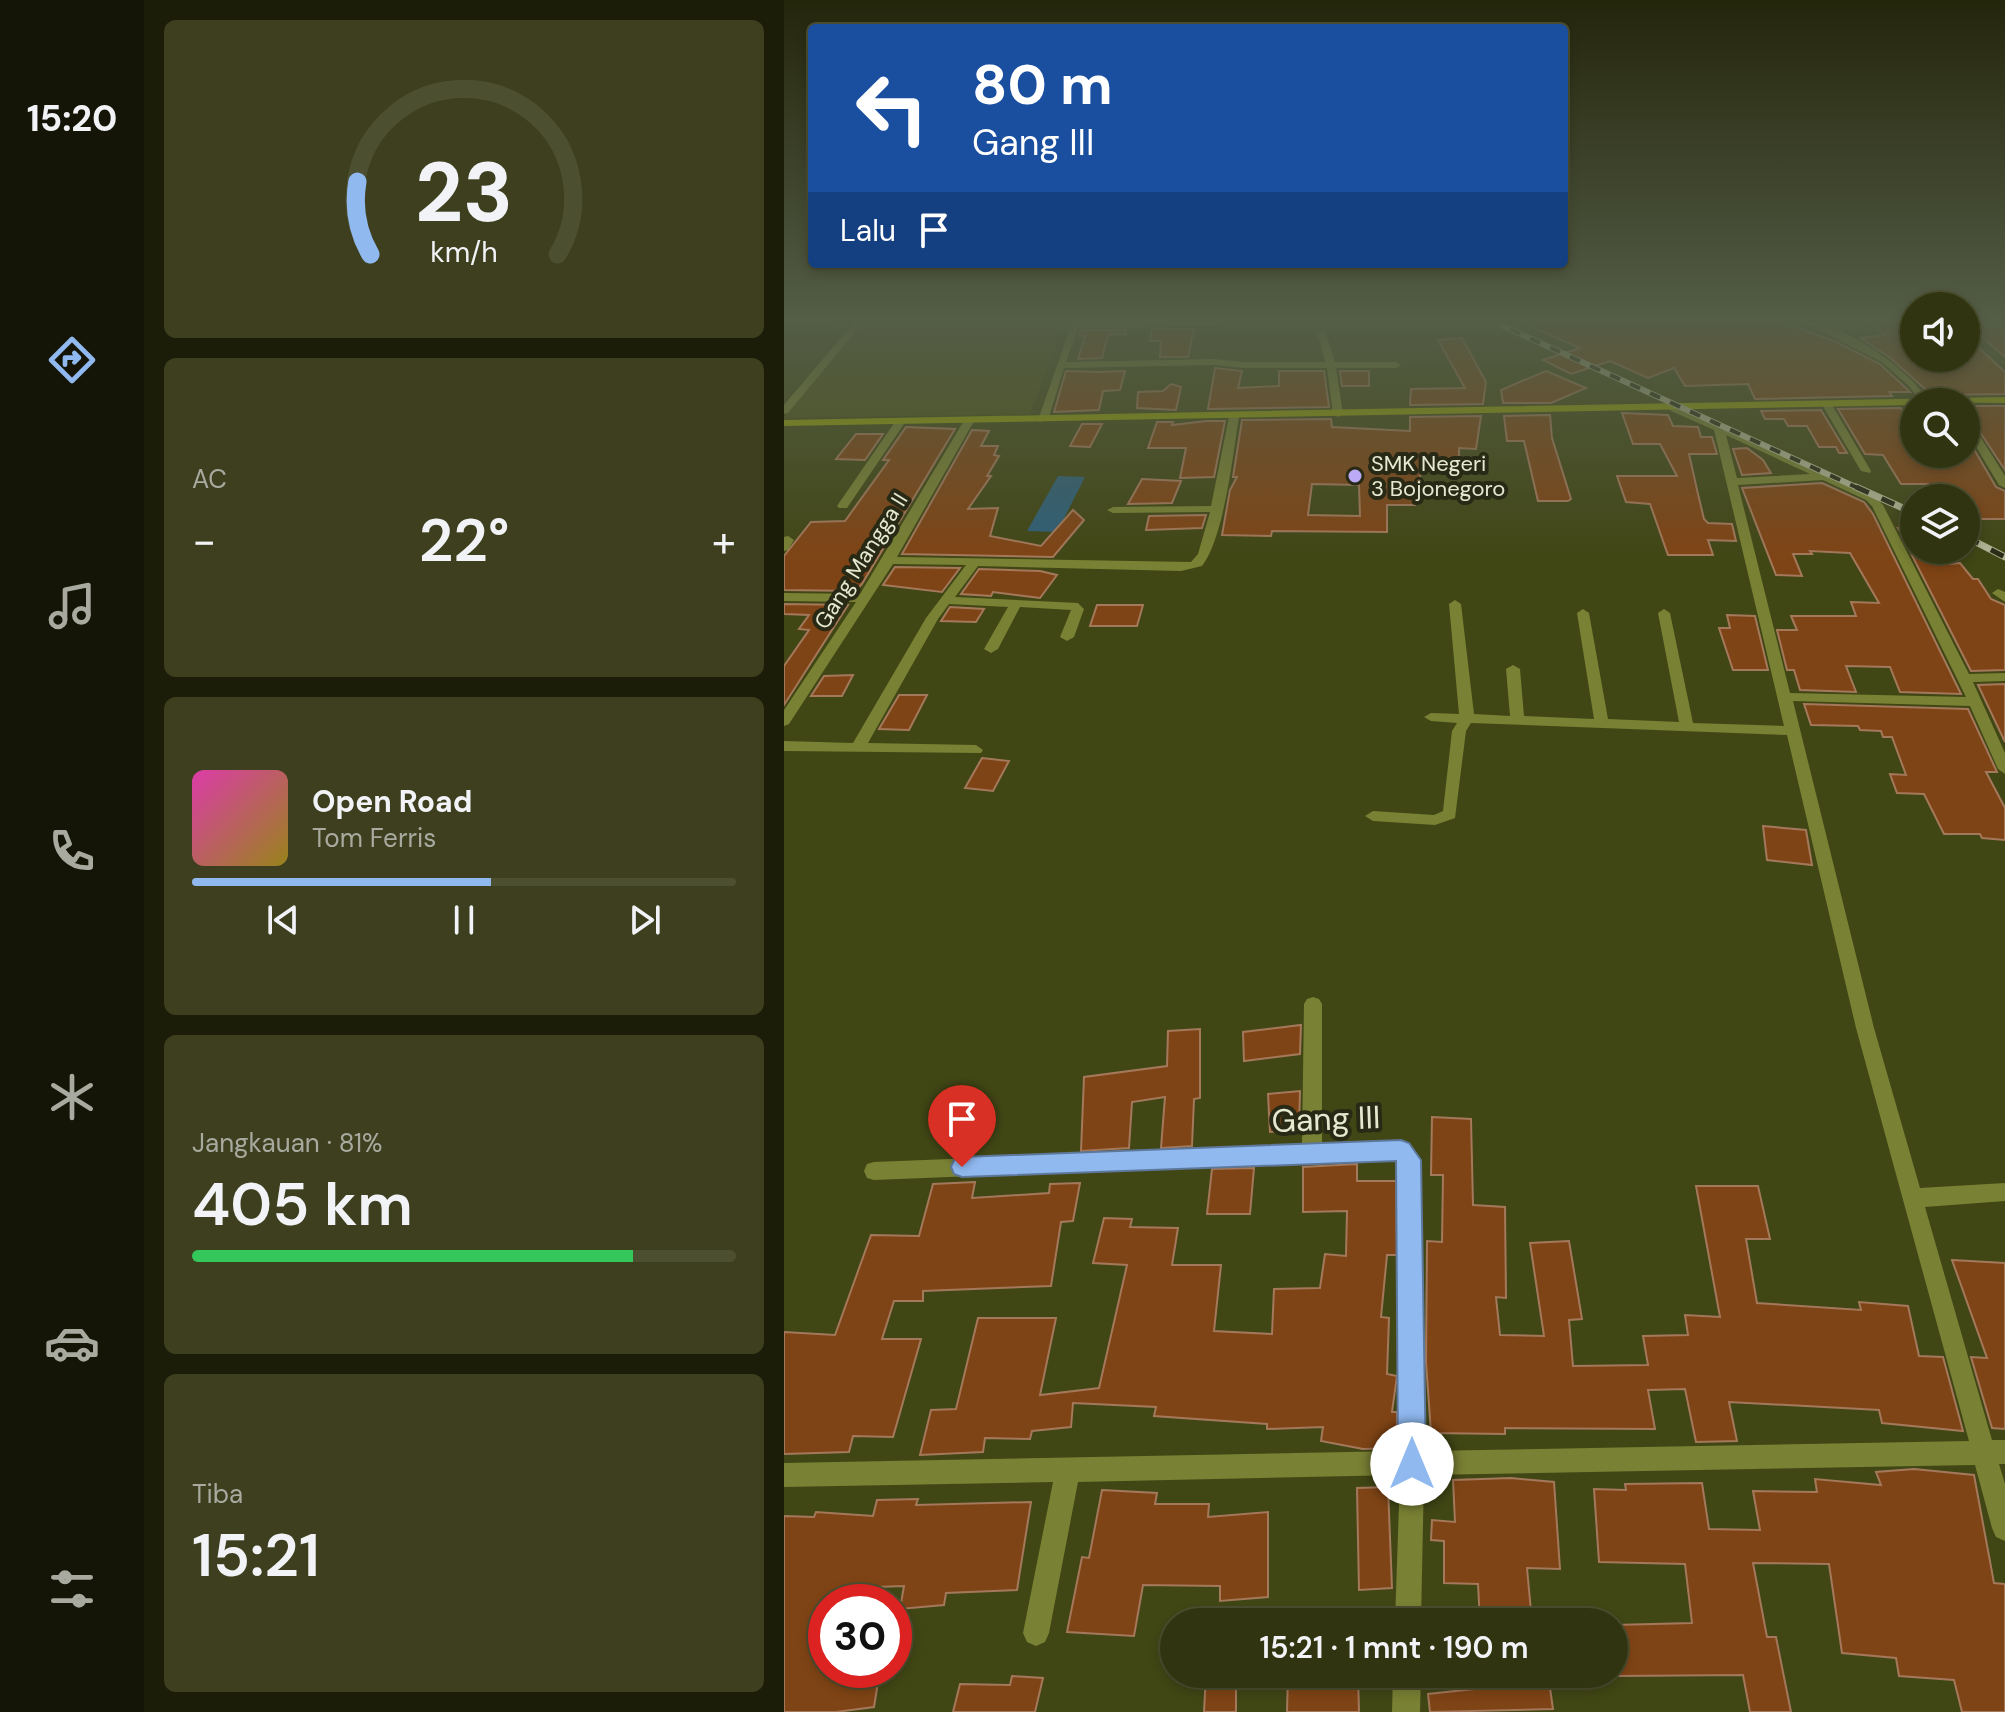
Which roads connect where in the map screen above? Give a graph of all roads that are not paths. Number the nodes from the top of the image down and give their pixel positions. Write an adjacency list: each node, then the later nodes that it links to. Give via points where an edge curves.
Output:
1 (1049, 400): 10 (street)
2 (1336, 400): 8 (street)
3 (1900, 400): 6 (main road)
4 (1980, 400): 5 (main road)
5 (2005, 400)
6 (1826, 403): 7 (main road); 16 (street)
7 (1673, 408): 8 (main road); 14 (street)
8 (1338, 414): 9 (main road)
9 (1234, 417): 10 (main road); 21 (street)
10 (1043, 420): 12 (main road)
11 (901, 421): 12 (main road); 13 (main road); 20 (street)
12 (969, 421): 23 (street, Gang Mangga II)
13 (784, 423)
14 (1719, 428): 17 (street); 18 (street)
15 (1980, 445): 19 (street)
16 (1866, 471)
17 (1824, 477): 18 (street); 36 (street, via 1877,505)
18 (1731, 482): 37 (street)
19 (2005, 485)
20 (843, 506)
21 (1215, 509): 22 (street); 24 (street, via 1203,558 1192,565)
22 (1113, 510)
23 (889, 560): 24 (street); 26 (street, Gang Mangga II)
24 (975, 562): 27 (street)
25 (784, 597): 26 (street)
26 (864, 598): 41 (street, Gang Mangga II)
27 (944, 600): 28 (street); 47 (street)
28 (1016, 603): 32 (street, via 1076,607); 33 (street)
29 (1455, 604): 40 (street)
30 (1583, 613): 43 (street)
31 (1664, 613): 44 (street)
32 (1067, 637)
33 (991, 649)
34 (1513, 669): 42 (street)
35 (2005, 677): 36 (street)
36 (1964, 678): 38 (street)
37 (1786, 697): 38 (street); 45 (street)
38 (1975, 702): 49 (street)
39 (1431, 717): 40 (street)
40 (1467, 719): 42 (street); 50 (street, via 1459,731 1450,814 1435,820)
41 (784, 721)
42 (1517, 721): 43 (street)
43 (1602, 723): 44 (street)
44 (1687, 726): 45 (street)
45 (1794, 731): 55 (street)
46 (784, 746): 47 (street)
47 (858, 747): 48 (street)
48 (976, 750)
49 (2005, 769)
50 (1373, 816)
51 (1313, 1004): 52 (street)
52 (1312, 1153): 53 (street, Gang III); 57 (street, Gang III, via 1401,1150 1410,1160)
53 (874, 1171)
54 (2005, 1192): 55 (street)
55 (1912, 1198): 56 (street)
56 (1993, 1452): 57 (street); 60 (street)
57 (1412, 1464): 58 (street); 61 (street, Gang III)
58 (1068, 1470): 59 (street); 62 (street)
59 (784, 1475)
60 (2005, 1528)
61 (1408, 1608)
62 (1036, 1633)
63 (1407, 1688): 64 (street)
64 (1406, 1712)

